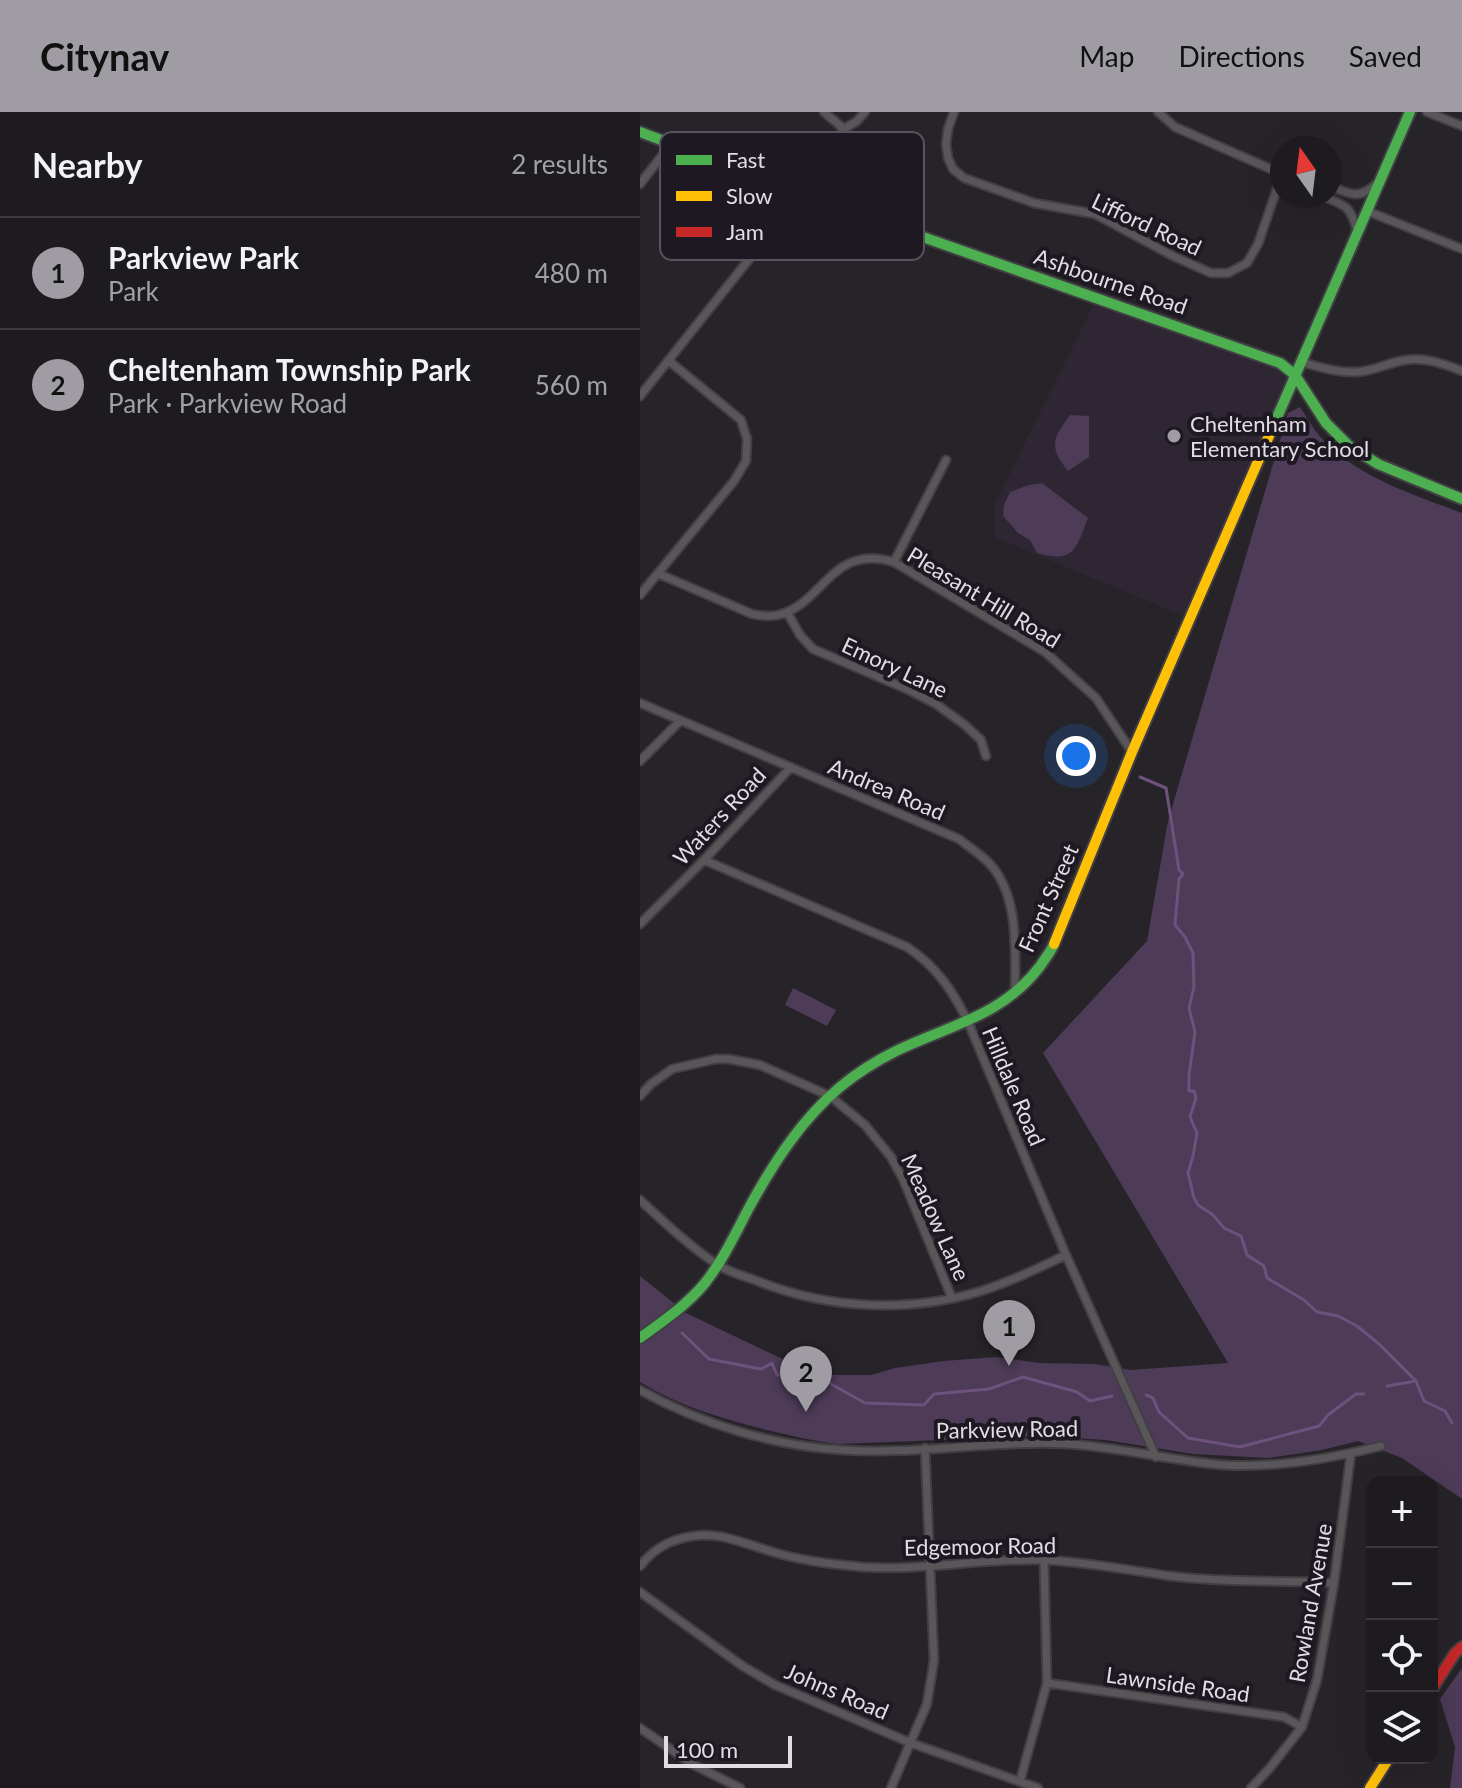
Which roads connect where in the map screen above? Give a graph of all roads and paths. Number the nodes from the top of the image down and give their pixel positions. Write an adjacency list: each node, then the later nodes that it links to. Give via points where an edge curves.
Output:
1 (824, 112): 8 (street)
2 (865, 112): 8 (street)
3 (954, 112): 18 (street, Lifford Road, via 948,158 964,178 1034,203 1095,214 1211,273 1228,273 1247,263)
4 (1158, 112): 13 (street, via 1175,127)
5 (1410, 112): 14 (street)
6 (1427, 112): 7 (street)
7 (1462, 126)
8 (844, 129): 10 (street)
9 (640, 132): 11 (street, Ashbourne Road)
10 (842, 132)
11 (660, 140)
12 (660, 158): 15 (street)
13 (1270, 169)
14 (1381, 180): 16 (street, via 1359,195); 19 (street)
15 (640, 184)
16 (1342, 190)
17 (1342, 205): 20 (street, via 1352,214)
18 (1270, 208)
19 (1367, 211): 20 (street); 22 (street)
20 (1357, 233): 25 (street)
21 (924, 237): 27 (street, Ashbourne Road, via 1264,356)
22 (1462, 249)
23 (749, 260): 24 (street)
24 (669, 361): 28 (street); 32 (street, via 741,420 747,450 739,475)
25 (1301, 362): 26 (street, via 1354,372 1420,359); 27 (street)
26 (1462, 371)
27 (1295, 375): 30 (street, via 1326,423 1349,446 1401,475); 37 (street, Front Street)
28 (640, 396)
29 (946, 460): 31 (street)
30 (1462, 499)
31 (894, 562): 34 (street, Pleasant Hill Road, via 872,559 843,566); 37 (street, Pleasant Hill Road, via 1045,652 1096,698)
32 (659, 574): 33 (street); 34 (street, via 752,614)
33 (640, 595)
34 (787, 612): 38 (street, Emory Lane, via 813,649 936,704 981,740)
35 (640, 703): 36 (street, Andrea Road)
36 (680, 721): 39 (street); 40 (street, Andrea Road)
37 (1132, 752): 43 (street, Front Street, via 1052,949)
38 (986, 756)
39 (640, 761)
40 (791, 767): 41 (street, Waters Road); 43 (street, Andrea Road, via 959,839 990,863 1012,911)
41 (704, 860): 42 (street, Waters Road); 44 (street, Hilldale Road, via 907,947 943,977)
42 (640, 924)
43 (1015, 994): 44 (street, Front Street)
44 (968, 1022): 46 (street, Front Street, via 897,1051); 48 (street, Hilldale Road)
45 (640, 1096): 46 (street, Meadow Lane, via 672,1069 729,1059 760,1065)
46 (830, 1096): 49 (street, Front Street, via 784,1149); 50 (street, Meadow Lane, via 865,1125 891,1157)
47 (640, 1200): 49 (street)
48 (1066, 1255): 50 (street, via 982,1291); 56 (street, Hilldale Road)
49 (717, 1265): 50 (street, via 772,1287 842,1303 899,1305); 51 (street, Front Street, via 703,1286)
50 (952, 1298)
51 (640, 1338)
52 (640, 1390): 54 (street, Parkview Road, via 699,1419 801,1445 877,1451)
53 (1381, 1446): 55 (street, Parkview Road)
54 (925, 1448): 56 (street, Parkview Road, via 1023,1442); 58 (street)
55 (1351, 1453): 56 (street, Parkview Road, via 1253,1465); 60 (street, Rowland Avenue)
56 (1156, 1457)
57 (1044, 1560): 58 (street, Edgemoor Road); 60 (street, Edgemoor Road, via 1206,1579); 64 (street)
58 (929, 1565): 59 (street, Edgemoor Road, via 839,1565 705,1535 669,1541); 67 (street, via 932,1682)
59 (640, 1566)
60 (1334, 1583): 65 (street, Rowland Avenue, via 1317,1680)
61 (640, 1592): 67 (street, Johns Road, via 775,1685)
62 (1462, 1647): 63 (street)
63 (1438, 1680)
64 (1047, 1683): 65 (street, Lawnside Road, via 1284,1717); 69 (street)
65 (1302, 1727): 73 (street, Rowland Avenue)
66 (640, 1728): 70 (street, via 692,1764)
67 (911, 1743): 69 (street, Johns Road); 71 (street)
68 (1385, 1764): 74 (street)
69 (1020, 1781): 72 (street, Johns Road)
70 (740, 1788)
71 (891, 1788)
72 (1038, 1788)
73 (1251, 1788)
74 (1370, 1788)

